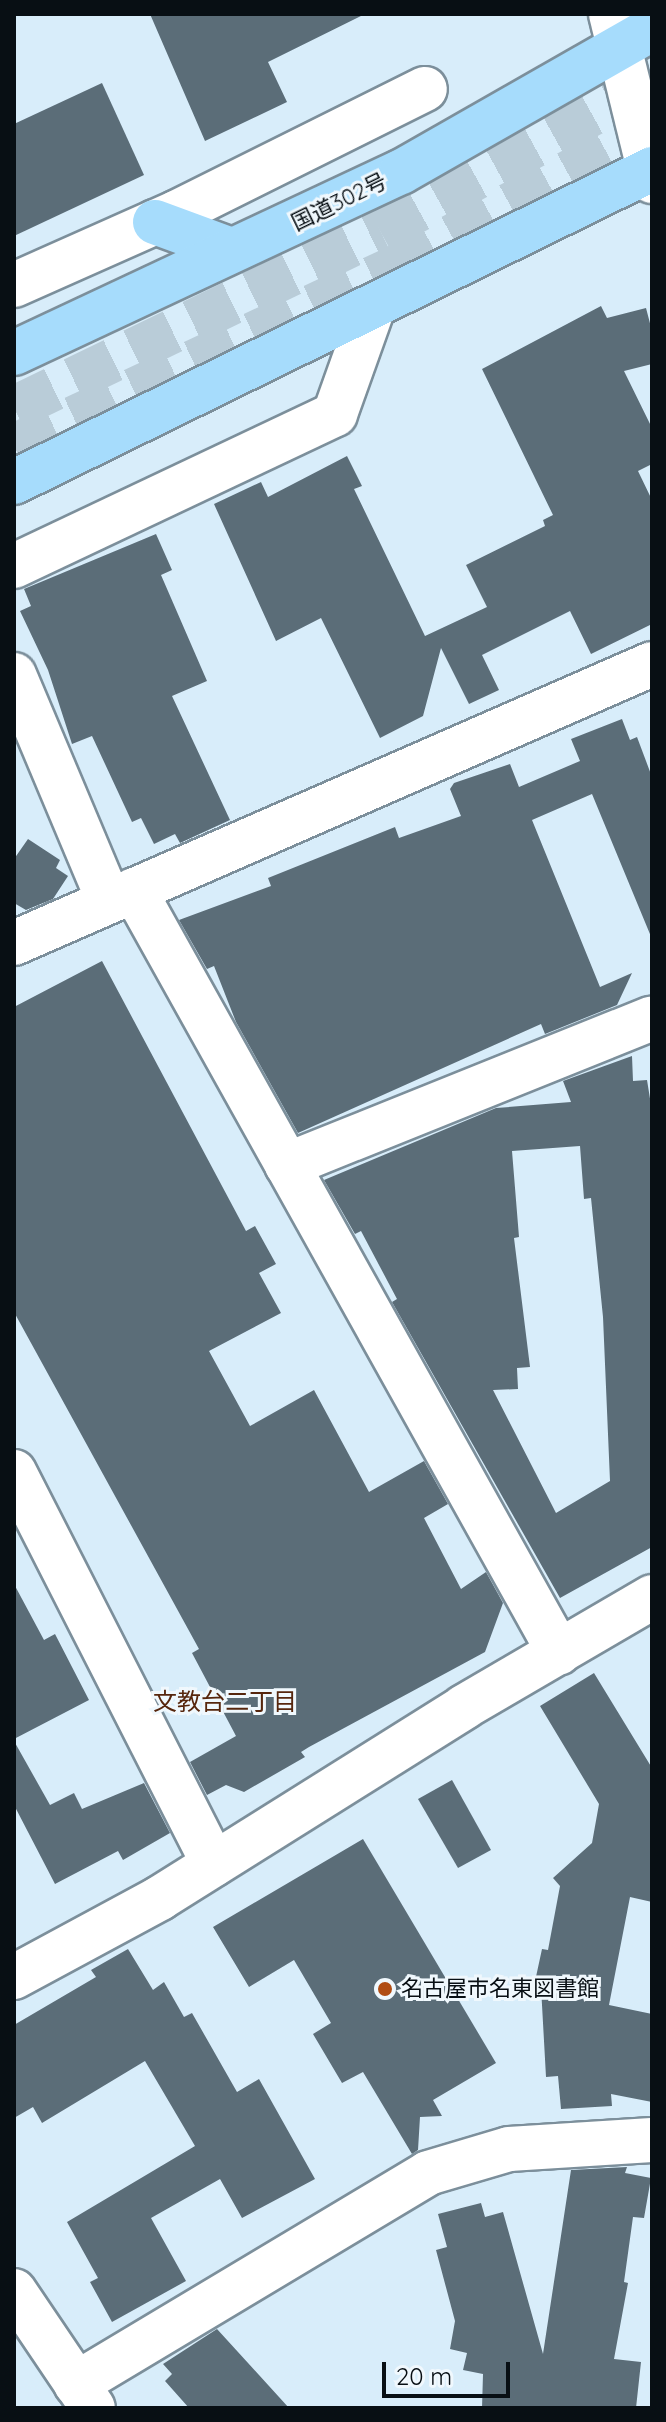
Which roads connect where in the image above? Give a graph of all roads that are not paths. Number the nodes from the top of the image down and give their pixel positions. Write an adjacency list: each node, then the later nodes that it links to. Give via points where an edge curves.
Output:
1 (627, 30): 3 (street); 5 (highway, 国道302号, via 401,172)
2 (425, 89): 4 (street)
3 (651, 174): 7 (highway)
4 (155, 222): 5 (highway); 6 (street)
5 (231, 250): 8 (highway, 国道302号)
6 (14, 285)
7 (372, 310): 9 (highway); 10 (street, via 335,414)
8 (14, 353)
9 (14, 482)
10 (14, 566)
11 (652, 664): 13 (street)
12 (14, 675): 13 (street)
13 (122, 896): 14 (street); 16 (street)
14 (14, 943)
15 (652, 1018): 16 (street)
16 (287, 1165): 19 (street)
17 (14, 1472): 20 (street)
18 (652, 1597): 19 (street)
19 (559, 1652): 20 (street)
20 (214, 1864): 21 (street)
21 (14, 1977)
22 (652, 2140): 24 (street, via 509,2149 428,2173)
23 (14, 2291): 24 (street)
24 (85, 2396)

